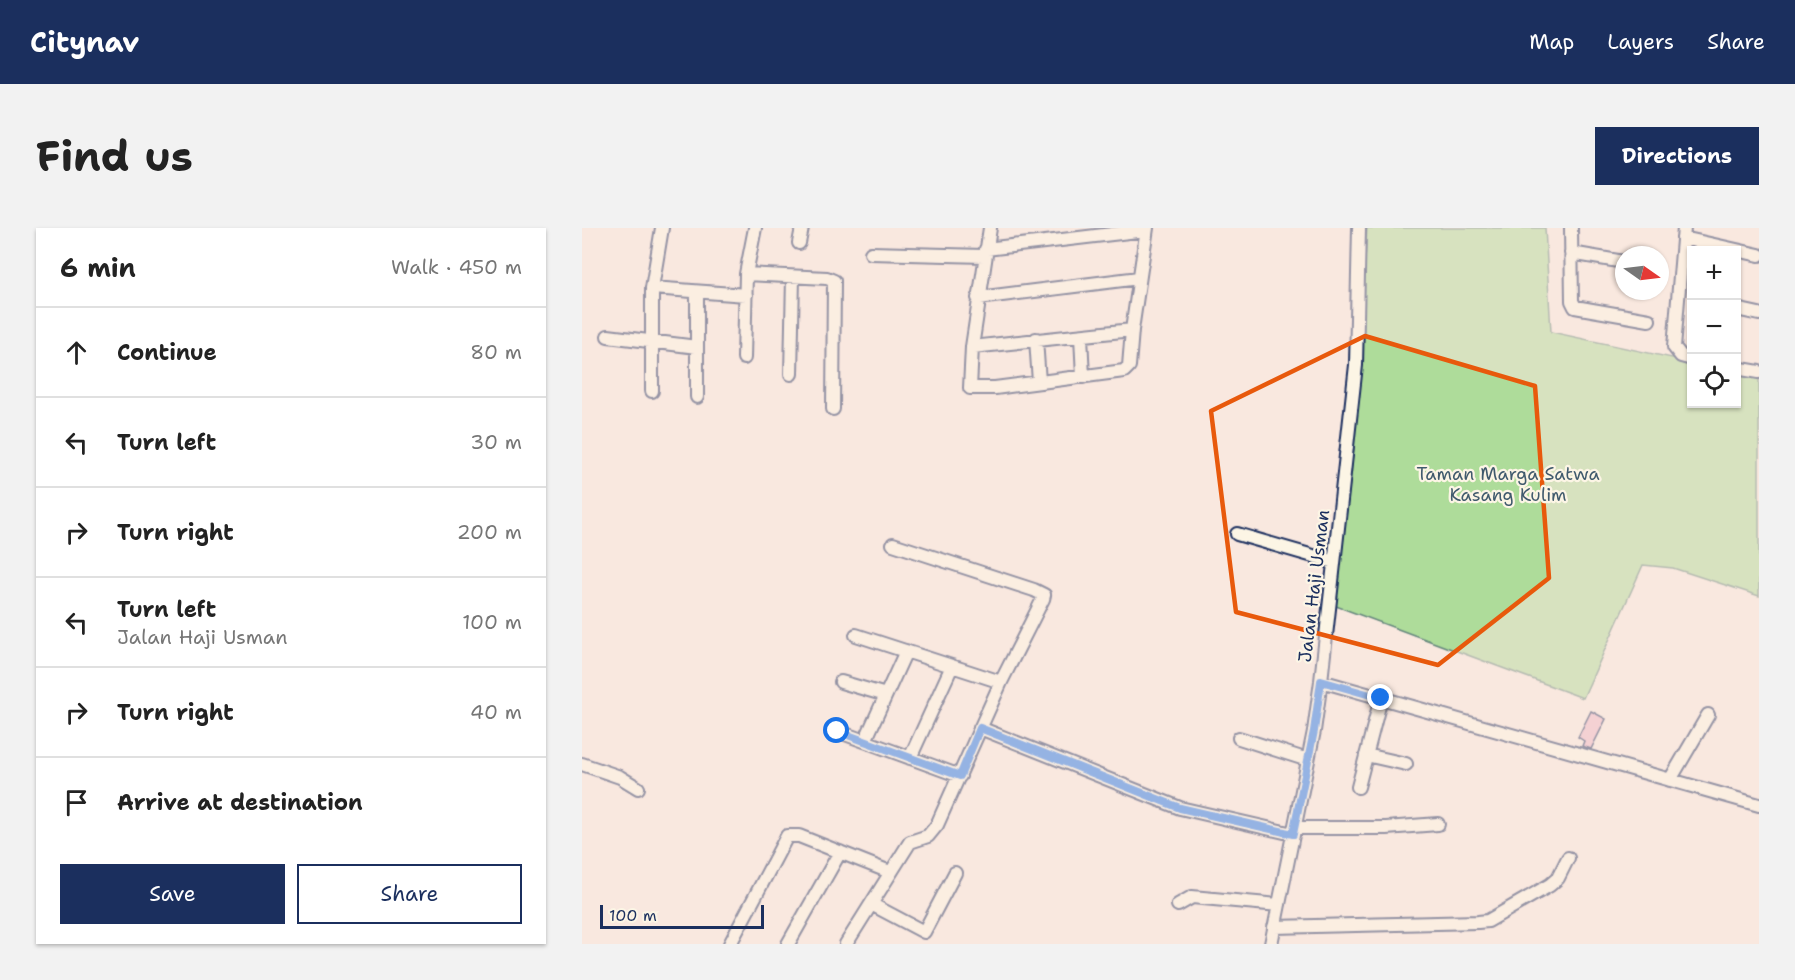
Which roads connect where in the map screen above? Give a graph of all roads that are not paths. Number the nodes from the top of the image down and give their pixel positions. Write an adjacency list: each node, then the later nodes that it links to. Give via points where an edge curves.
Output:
1 (662, 228): 18 (street)
2 (755, 228): 15 (street)
3 (802, 228): 9 (street)
4 (990, 228): 10 (street)
5 (1359, 228): 45 (street, Jalan Haji Usman, via 1356,365)
6 (1571, 228): 12 (street)
7 (1147, 229): 10 (street); 17 (street)
8 (1683, 233): 13 (street); 21 (street)
9 (799, 243)
10 (985, 252): 11 (street); 22 (street)
11 (871, 253)
12 (1571, 253): 14 (street); 25 (street, via 1575,307)
13 (1759, 255)
14 (1615, 260)
15 (746, 274): 16 (street); 20 (street)
16 (793, 277): 37 (street); 42 (street, via 831,279 835,284)
17 (1139, 278): 22 (street); 26 (street)
18 (652, 288): 19 (street); 30 (street)
19 (697, 292): 20 (street); 31 (street)
20 (746, 295): 33 (street)
21 (1685, 297): 34 (street, via 1674,347)
22 (978, 298): 32 (street)
23 (1741, 310): 24 (street)
24 (1759, 314)
25 (1649, 320)
26 (1132, 330): 28 (street); 38 (street, via 1124,371)
27 (608, 336): 30 (street)
28 (1081, 336): 29 (street); 38 (street)
29 (1035, 339): 32 (street); 39 (street)
30 (652, 341): 31 (street); 40 (street)
31 (697, 347): 41 (street)
32 (972, 347): 39 (street, via 970,388)
33 (744, 358)
34 (1687, 358)
35 (1741, 369): 36 (street)
36 (1759, 372)
37 (791, 374)
38 (1083, 376): 39 (street)
39 (1039, 382)
40 (652, 391)
41 (697, 397)
42 (833, 409)
43 (1237, 534): 45 (street)
44 (893, 544): 51 (street, via 1044,595)
45 (1334, 562): 49 (street, Jalan Haji Usman)
46 (856, 635): 47 (street)
47 (906, 651): 48 (street); 52 (street)
48 (952, 666): 51 (street); 60 (street)
49 (1321, 681): 53 (street); 61 (street, Jalan Haji Usman)
50 (841, 682): 52 (street)
51 (1001, 682): 55 (street)
52 (886, 695): 58 (street)
53 (1381, 698): 59 (street); 65 (street)
54 (1708, 715): 65 (street)
55 (980, 728): 64 (street); 71 (street, via 1180,808)
56 (837, 731): 58 (street)
57 (1239, 738): 61 (street)
58 (865, 741): 60 (street)
59 (1366, 755): 63 (street); 66 (street)
60 (910, 758): 64 (street)
61 (1308, 760): 71 (street, Jalan Haji Usman)
62 (582, 764): 67 (street, via 620,777)
63 (1406, 764)
64 (960, 776): 74 (street, via 937,825 928,836 910,842)
65 (1670, 780): 69 (street)
66 (1358, 787)
67 (638, 788)
68 (1759, 792): 69 (street)
69 (1756, 804)
70 (1438, 824): 71 (street)
71 (1294, 831): 78 (street, Jalan Haji Usman)
72 (840, 852): 74 (street); 80 (street, via 799,836 787,836); 81 (street)
73 (1569, 858): 79 (street, via 1550,885 1488,921)
74 (890, 872): 76 (street)
75 (955, 873): 76 (street, via 924,932)
76 (871, 904): 82 (street)
77 (1178, 905): 78 (street, via 1192,897)
78 (1279, 905): 79 (street, Jalan Haji Usman)
79 (1275, 927): 83 (street, Jalan Haji Usman)
80 (730, 944)
81 (788, 944)
82 (846, 944)
83 (1271, 944)

